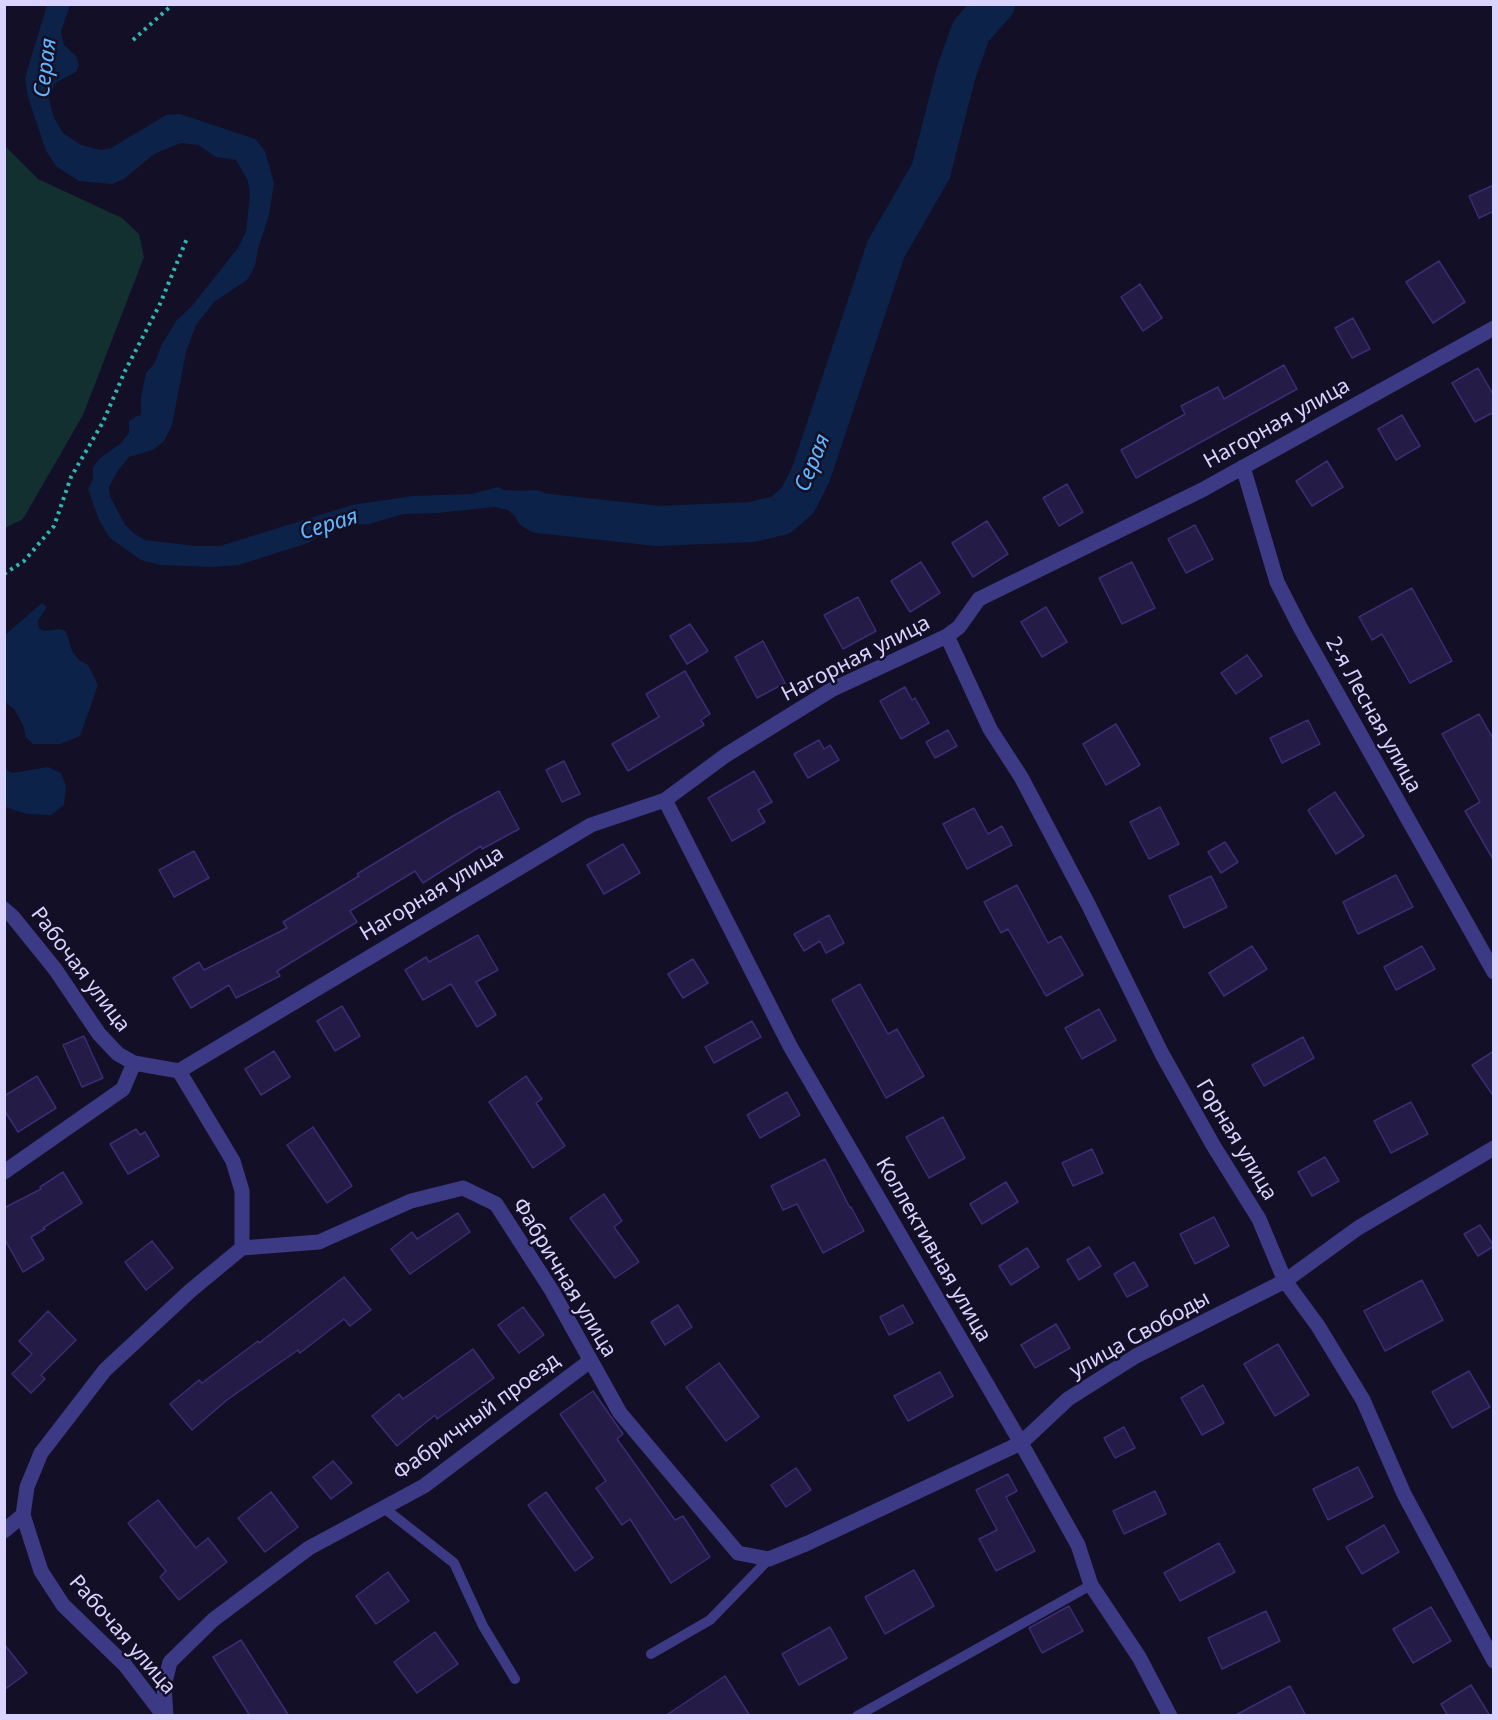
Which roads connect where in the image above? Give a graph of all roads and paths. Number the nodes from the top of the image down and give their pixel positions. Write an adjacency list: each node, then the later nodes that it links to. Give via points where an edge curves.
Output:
1 (173, 4): 2 (path)
2 (133, 40)
3 (188, 236): 6 (path, via 103,422 71,477 54,526 24,561)
4 (1494, 328): 5 (street, Нагорная улица)
5 (1243, 467): 7 (street, Нагорная улица, via 979,599 959,627); 10 (street, 2-я Лесная улица, via 1277,582)
6 (4, 574)
7 (947, 636): 8 (street, Нагорная улица, via 831,690 726,755); 16 (street, Горная улица, via 990,729 1021,777 1162,1054 1259,1219)
8 (665, 800): 12 (street, Нагорная улица, via 591,825); 18 (street, Коллективная улица, via 790,1046)
9 (4, 909): 11 (street, Рабочая улица, via 55,969 99,1034 118,1054)
10 (1494, 972)
11 (134, 1063): 12 (street, Рабочая улица); 14 (street, via 123,1089)
12 (179, 1071): 15 (street, via 232,1161 242,1191)
13 (1494, 1148): 16 (street, улица Свободы, via 1358,1228)
14 (4, 1172)
15 (242, 1248): 17 (street, Фабричная улица, via 319,1242 411,1201 463,1188 496,1204 552,1291); 20 (street, via 105,1370 41,1453 27,1486)
16 (1286, 1281): 18 (street, улица Свободы, via 1136,1356 1068,1399); 25 (street, Горная улица, via 1363,1400 1404,1494)
17 (590, 1361): 19 (street, Фабричный проезд, via 424,1486); 22 (street, Фабричная улица, via 620,1413 738,1553)
18 (1021, 1443): 22 (street, улица Свободы); 23 (street, Коллективная улица, via 1078,1545)
19 (384, 1508): 26 (lane, via 454,1563 483,1626); 27 (street, Фабричный проезд, via 309,1548 213,1620 170,1662 164,1686)
20 (23, 1515): 21 (street); 27 (street, Рабочая улица, via 41,1571 63,1605 125,1665)
21 (4, 1531)
22 (769, 1559): 24 (lane, via 710,1620)
23 (1091, 1585): 28 (lane); 29 (street, Коллективная улица, via 1140,1657)
24 (651, 1654)
25 (1494, 1661)
26 (515, 1679)
27 (165, 1716)
28 (857, 1716)
29 (1170, 1716)

